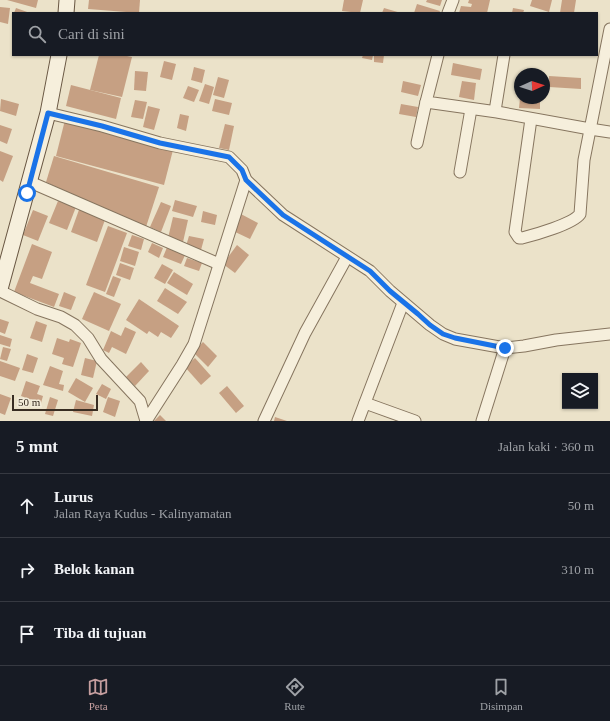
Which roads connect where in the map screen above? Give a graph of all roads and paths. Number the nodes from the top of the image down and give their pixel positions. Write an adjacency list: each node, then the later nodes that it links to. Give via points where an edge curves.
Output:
1 (67, 0): 3 (main road)
2 (453, 0): 4 (street)
3 (66, 12)
4 (448, 12)
5 (610, 29): 14 (street)
6 (59, 56): 12 (main road)
7 (438, 56): 9 (street)
8 (504, 56): 11 (street)
9 (426, 102): 10 (street); 16 (street)
10 (471, 109): 11 (street); 17 (street)
11 (495, 111): 13 (street)
12 (48, 113): 18 (street, via 160,143 229,157 242,170); 19 (main road)
13 (531, 119): 14 (street); 14 (street, via 515,232 519,238 564,224 580,214 584,160)
14 (590, 129): 15 (street)
15 (610, 132)
16 (417, 143)
17 (460, 172)
18 (246, 180): 21 (street, via 283,215); 22 (street)
19 (30, 182): 20 (main road); 22 (street)
20 (4, 256): 23 (main road)
21 (347, 257): 24 (street, via 370,271); 29 (street, via 305,333)
22 (219, 264): 28 (street, via 194,344)
23 (0, 290): 28 (street, via 37,309 61,316 75,325 88,338 101,359 140,401)
24 (403, 303): 26 (street, via 443,334); 27 (street)
25 (610, 334): 26 (street)
26 (505, 348): 32 (street)
27 (365, 403): 30 (street); 31 (street)
28 (146, 421)
29 (264, 421)
30 (358, 421)
31 (415, 421)
32 (482, 421)

